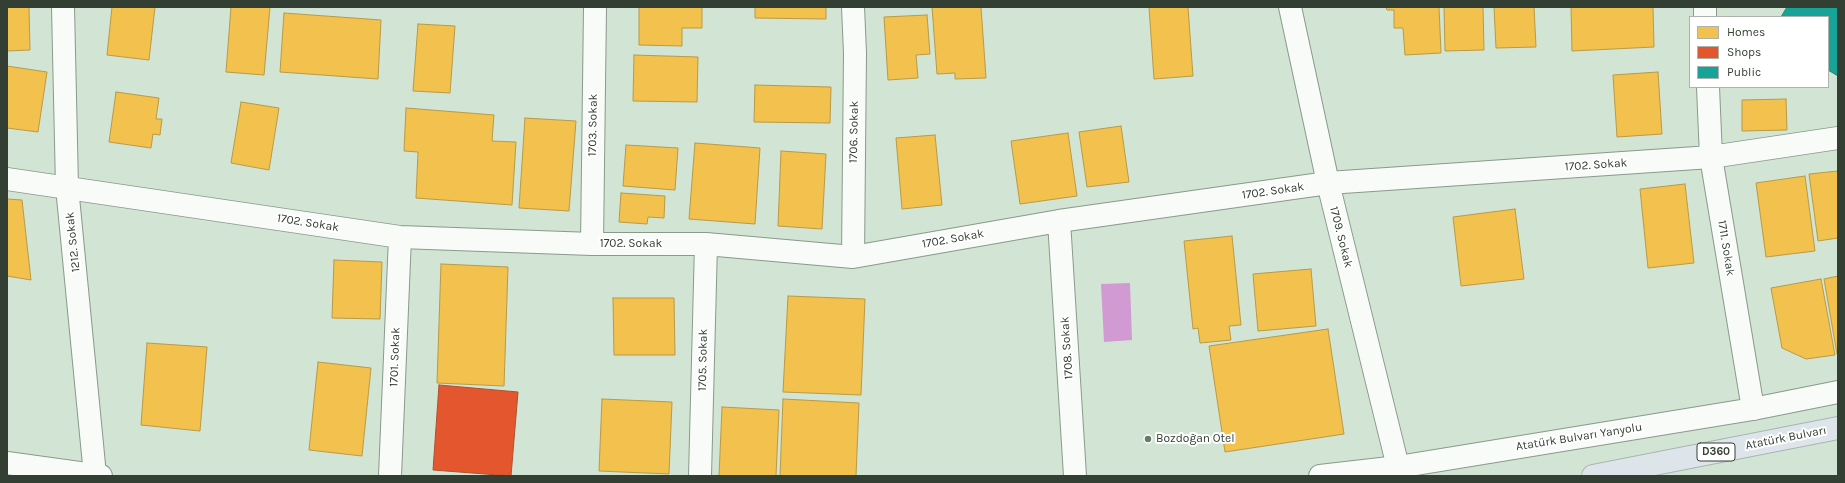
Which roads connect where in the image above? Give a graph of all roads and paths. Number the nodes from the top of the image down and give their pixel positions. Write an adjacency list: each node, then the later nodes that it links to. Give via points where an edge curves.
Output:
1 (62, 7): 10 (street, 1212. Sokak)
2 (594, 7): 13 (street, 1703. Sokak)
3 (853, 7): 15 (street, 1706. Sokak)
4 (1290, 7): 9 (street, 1709. Sokak)
5 (1708, 88): 7 (street, 1711. Sokak)
6 (1838, 138): 7 (street, 1702. Sokak)
7 (1711, 157): 9 (street, 1702. Sokak); 17 (street, 1711. Sokak)
8 (7, 179): 10 (street, 1702. Sokak)
9 (1328, 184): 11 (street, 1702. Sokak); 20 (street, 1709. Sokak)
10 (68, 187): 12 (street, 1702. Sokak); 21 (street, 1212. Sokak)
11 (1059, 221): 15 (street, 1702. Sokak); 24 (street, 1708. Sokak)
12 (400, 237): 13 (street, 1702. Sokak); 22 (street, 1701. Sokak)
13 (592, 244): 14 (street, 1702. Sokak)
14 (706, 244): 15 (street, 1702. Sokak); 23 (street, 1705. Sokak)
15 (853, 257)
16 (1838, 392): 17 (street, Atatürk Bulvarı Yanyolu)
17 (1753, 409): 20 (street, Atatürk Bulvarı Yanyolu)
18 (1838, 428): 26 (highway, Atatürk Bulvarı / D360)
19 (7, 464): 21 (street)
20 (1398, 467): 25 (street, Atatürk Bulvarı Yanyolu)
21 (98, 476)
22 (390, 476)
23 (700, 476)
24 (1075, 476)
25 (1320, 476)
26 (1594, 476)

